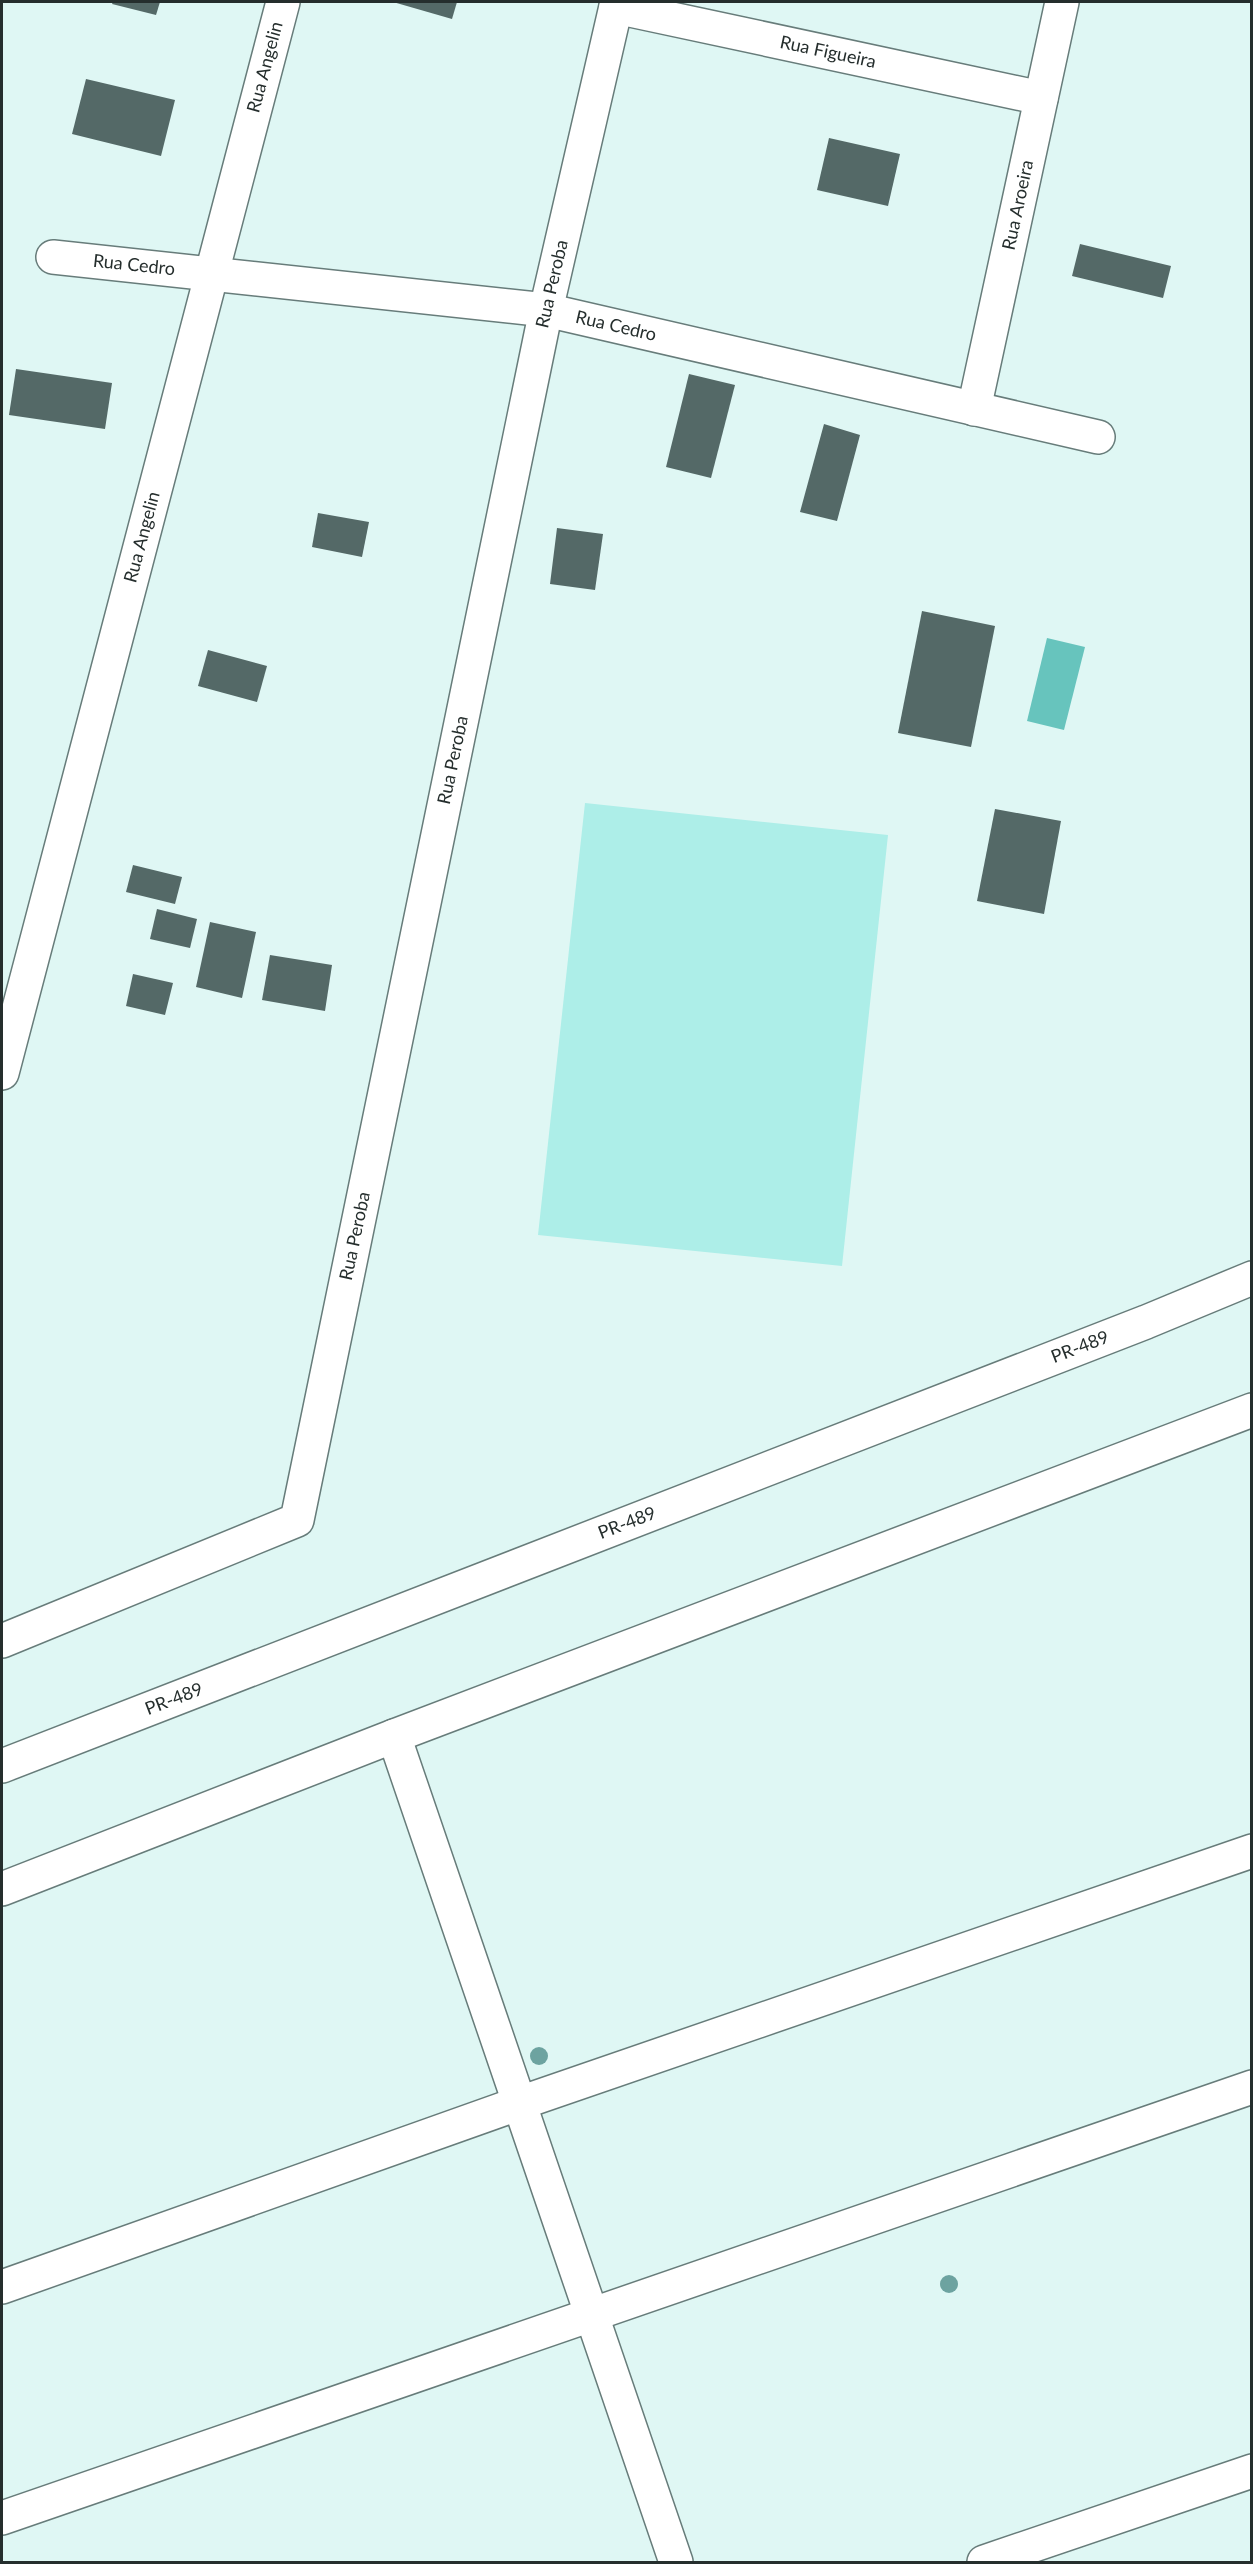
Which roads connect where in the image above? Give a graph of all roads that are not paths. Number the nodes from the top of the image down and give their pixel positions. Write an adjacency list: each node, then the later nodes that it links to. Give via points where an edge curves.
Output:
1 (283, 2): 6 (street, Rua Angelin)
2 (1062, 2): 4 (street, Rua Aroeira)
3 (616, 4): 4 (street, Rua Figueira); 7 (street, Rua Peroba)
4 (1041, 98): 8 (street, Rua Aroeira)
5 (53, 257): 6 (street, Rua Cedro)
6 (211, 274): 7 (street, Rua Cedro); 10 (street, Rua Angelin)
7 (546, 310): 8 (street, Rua Cedro); 13 (street, Rua Peroba, via 297,1520)
8 (974, 409): 9 (street, Rua Cedro)
9 (1098, 437)
10 (2, 1074)
11 (1251, 1278): 15 (street, PR-489 / PR-489)
12 (1251, 1410): 14 (street)
13 (2, 1641)
14 (394, 1736): 17 (street); 19 (street)
15 (2, 1766)
16 (1251, 1851): 19 (street)
17 (2, 1889)
18 (1251, 2088): 21 (street)
19 (520, 2103): 20 (street); 21 (street)
20 (2, 2287)
21 (592, 2315): 23 (street); 24 (street)
22 (1251, 2471): 25 (street)
23 (2, 2518)
24 (676, 2562)
25 (984, 2562)

